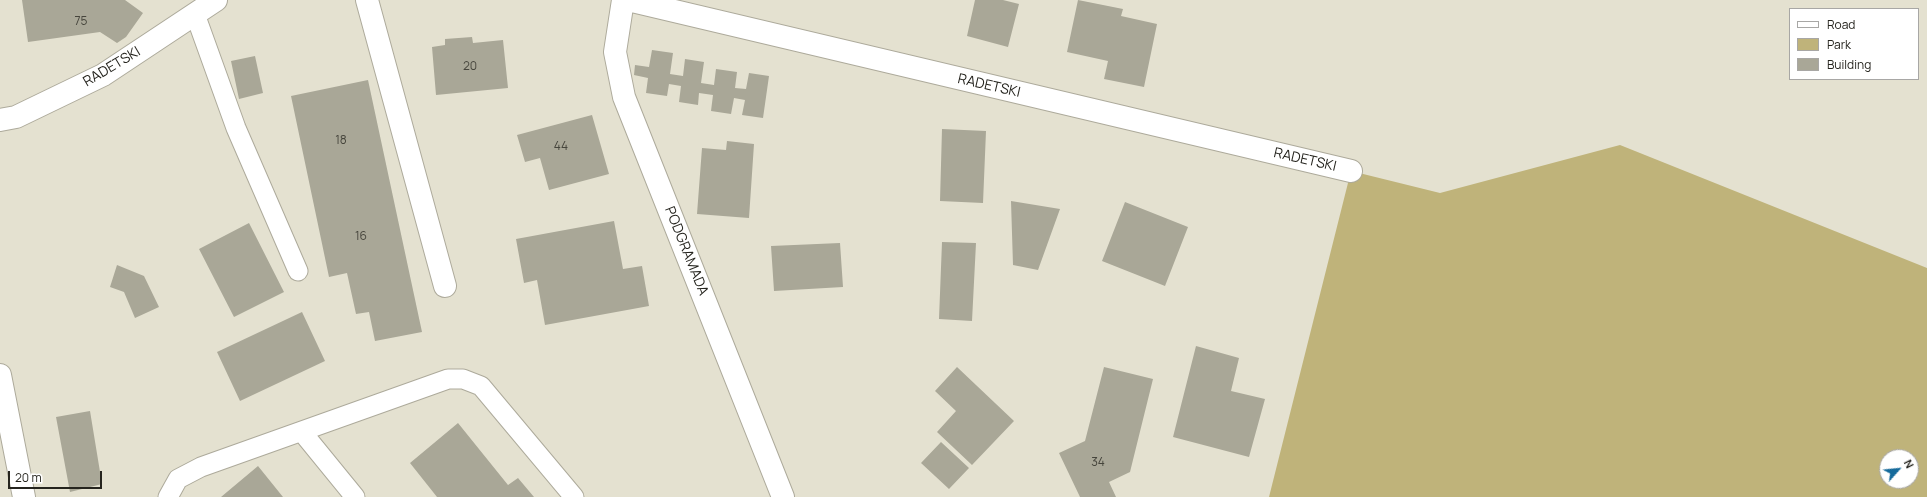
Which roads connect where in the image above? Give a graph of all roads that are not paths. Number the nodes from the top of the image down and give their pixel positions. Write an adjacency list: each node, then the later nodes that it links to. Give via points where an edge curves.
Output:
1 (215, 0): 5 (street, RADETSKI)
2 (367, 0): 9 (street)
3 (623, 0): 16 (street, PODGRAMADA, via 615,52 624,97)
4 (628, 0): 7 (street, RADETSKI)
5 (195, 14): 6 (street, RADETSKI, via 103,75 16,117); 8 (lane, via 236,128)
6 (0, 120)
7 (1351, 171)
8 (298, 272)
9 (445, 286)
10 (0, 375): 12 (street)
11 (302, 432): 13 (lane, via 201,467 178,479); 14 (lane); 15 (lane, via 448,379 464,379 481,386)
12 (24, 497)
13 (168, 497)
14 (354, 497)
15 (574, 497)
16 (782, 497)

